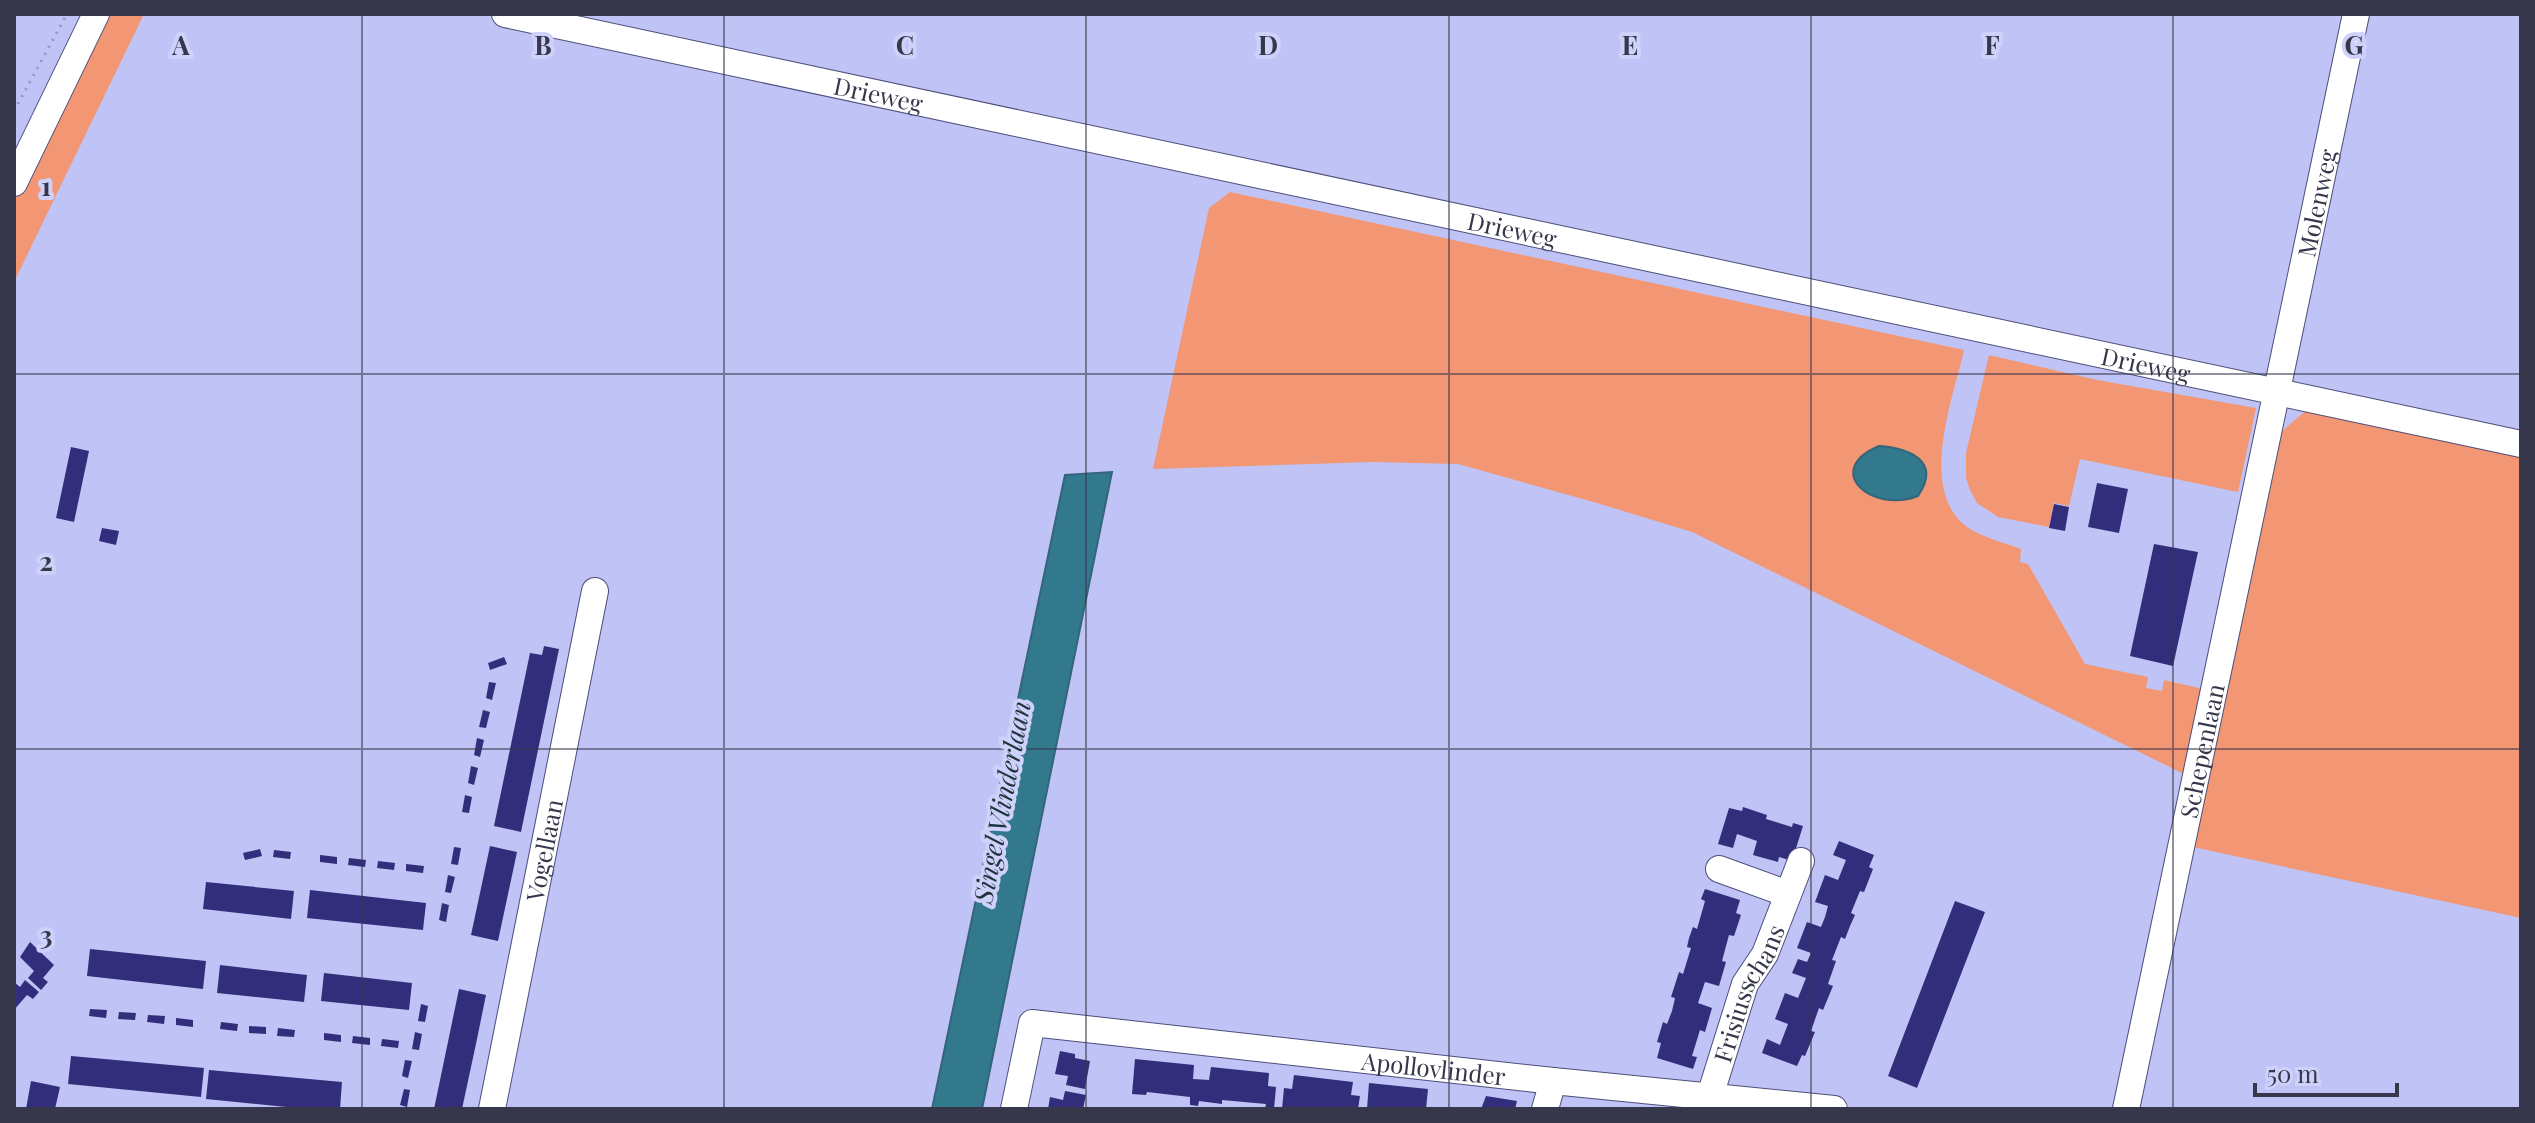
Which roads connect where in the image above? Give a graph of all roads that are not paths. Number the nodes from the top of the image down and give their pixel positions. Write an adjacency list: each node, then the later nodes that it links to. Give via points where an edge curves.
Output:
1 (96, 14): 4 (street)
2 (505, 14): 5 (street, Drieweg)
3 (2356, 14): 5 (street, Molenweg)
4 (14, 183)
5 (2278, 392): 6 (street, Drieweg); 17 (street, Schepenlaan)
6 (2521, 444)
7 (595, 591): 13 (street, Vogellaan)
8 (1801, 861): 10 (street, Frisiusschans)
9 (1719, 869): 10 (street, Frisiusschans)
10 (1788, 894): 12 (street, Frisiusschans, via 1765,954 1745,984)
11 (1553, 1081): 12 (street, Apollovlinder); 14 (street, Apollovlinder, via 1032,1023); 15 (street)
12 (1715, 1100): 16 (street, Apollovlinder)
13 (492, 1109)
14 (1014, 1109)
15 (1545, 1109)
16 (1834, 1109)
17 (2126, 1109)

